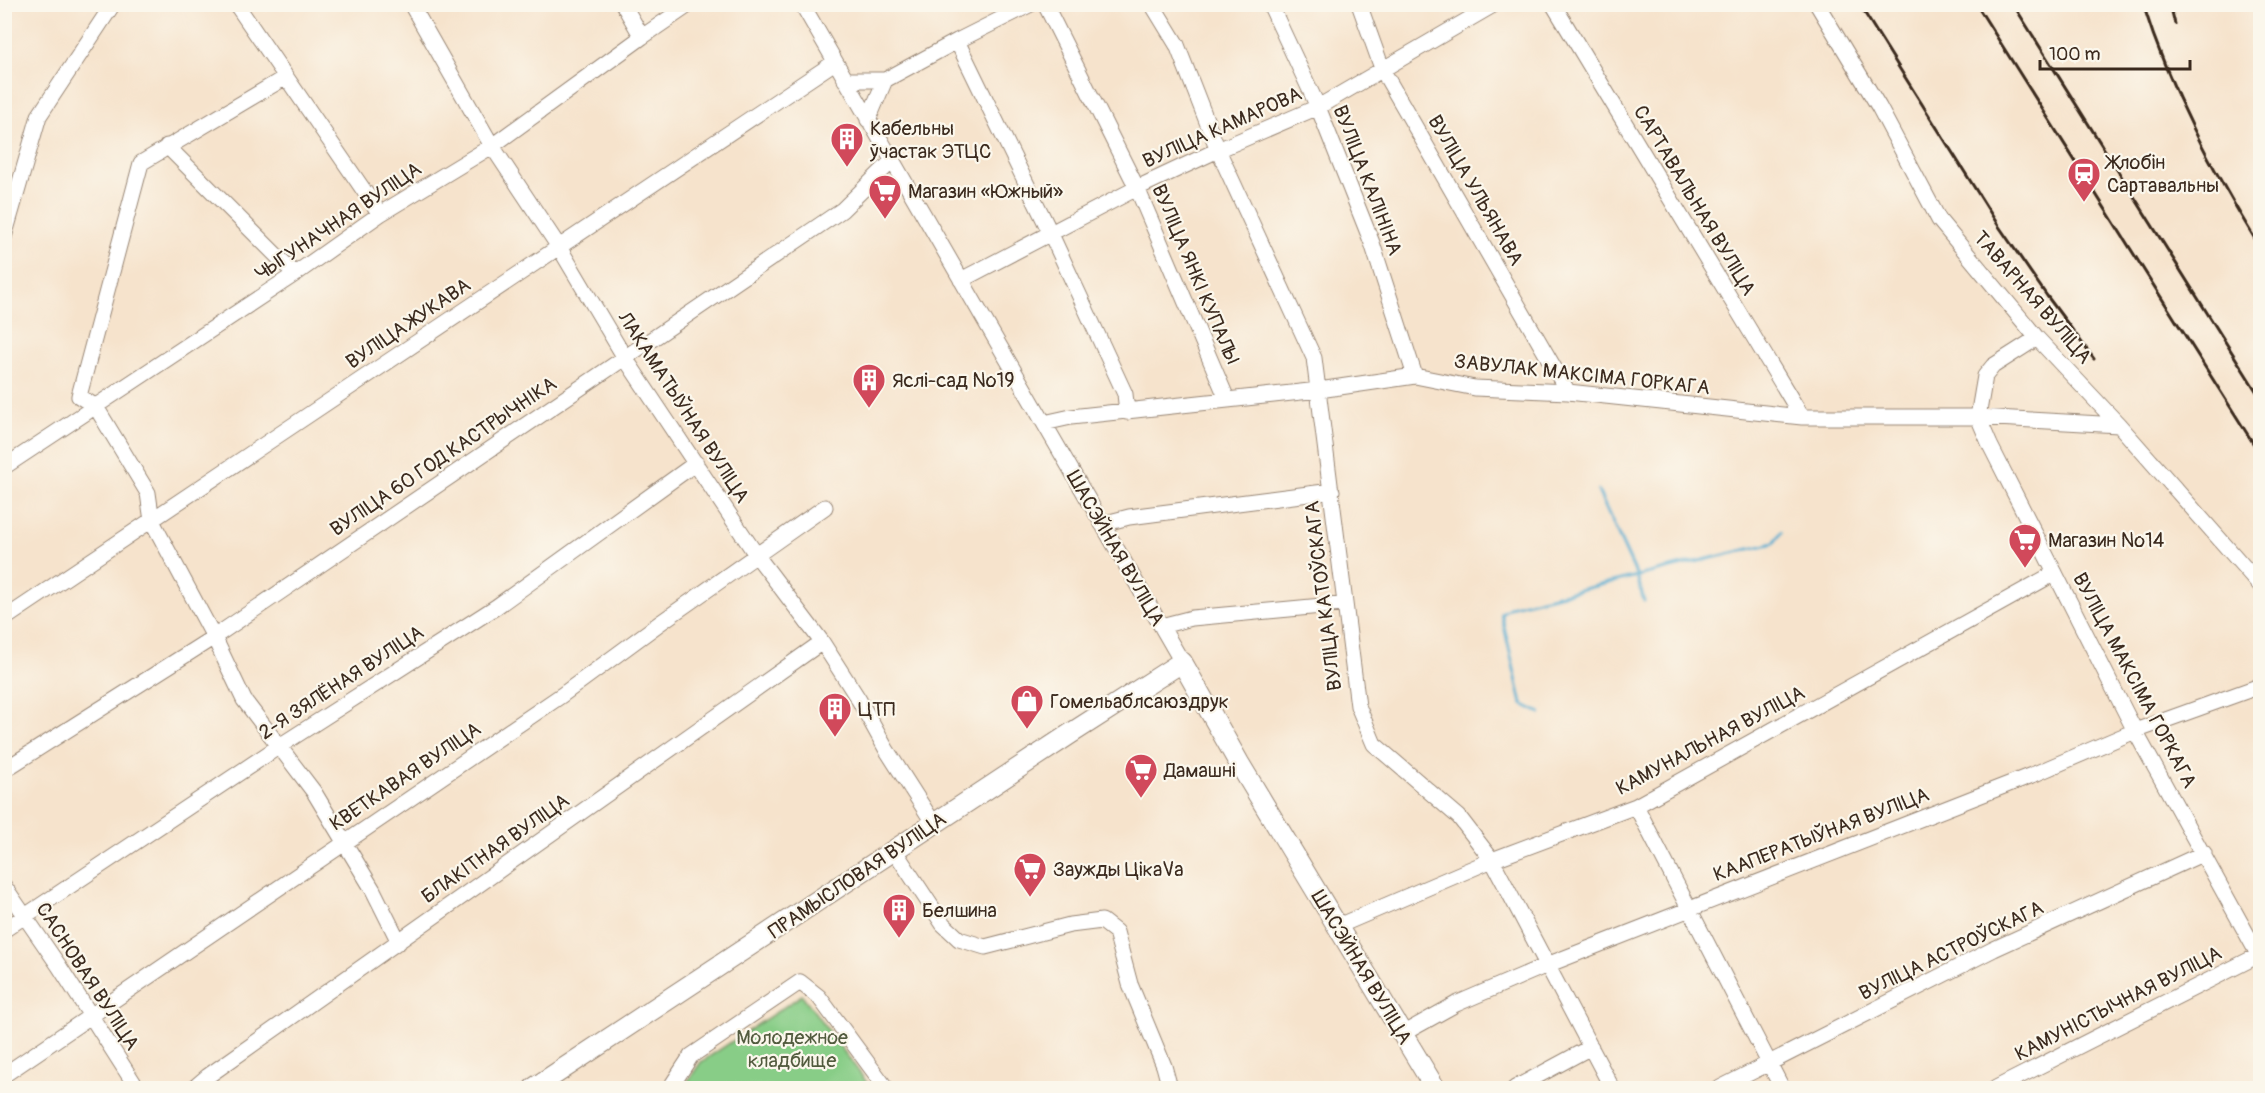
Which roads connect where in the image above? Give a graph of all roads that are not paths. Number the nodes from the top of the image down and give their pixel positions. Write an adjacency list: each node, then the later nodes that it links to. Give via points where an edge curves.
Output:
1 (113, 4): 31 (street, via 39,116)
2 (237, 4): 19 (street)
3 (411, 4): 25 (street, ЛАКАМАТЫЎНАЯ ВУЛІЦА)
4 (623, 4): 15 (street)
5 (690, 4): 15 (street, ЧЫГУНАЧНАЯ ВУЛІЦА)
6 (802, 4): 17 (street, ШАСЭЙНАЯ ВУЛІЦА)
7 (1031, 4): 16 (street)
8 (1045, 4): 28 (street, ВУЛІЦА ЯНКІ КУПАЛЫ)
9 (1152, 4): 26 (street, ВУЛІЦА КАТОЎСКАГА, via 1177,45)
10 (1270, 4): 22 (street, ВУЛІЦА КАЛІНІНА)
11 (1359, 4): 18 (street, ВУЛІЦА УЛЬЯНАВА)
12 (1495, 4): 18 (street, ВУЛІЦА КАМАРОВА)
13 (1553, 4): 43 (street, САРТАВАЛЬНАЯ ВУЛІЦА)
14 (1817, 4): 35 (street, ТАВАРНАЯ ВУЛІЦА, via 1879,107 1939,220)
15 (642, 37): 25 (street, ЧЫГУНАЧНАЯ ВУЛІЦА)
16 (957, 41): 21 (street); 30 (street)
17 (835, 62): 20 (street, ШАСЭЙНАЯ ВУЛІЦА); 32 (street, ВУЛІЦА ЖУКАВА)
18 (1383, 71): 22 (street, ВУЛІЦА КАМАРОВА); 39 (street, ВУЛІЦА УЛЬЯНАВА)
19 (286, 77): 24 (street); 29 (street)
20 (845, 80): 21 (street); 23 (street, ШАСЭЙНАЯ ВУЛІЦА)
21 (885, 80): 23 (street)
22 (1318, 107): 26 (street, ВУЛІЦА КАМАРОВА); 37 (street, ВУЛІЦА КАЛІНІНА, via 1372,243)
23 (868, 120): 27 (street, ШАСЭЙНАЯ ВУЛІЦА)
24 (167, 146): 33 (street); 41 (street, via 141,163 79,396)
25 (492, 146): 29 (street, ЧЫГУНАЧНАЯ ВУЛІЦА); 32 (street, ЛАКАМАТЫЎНАЯ ВУЛІЦА)
26 (1218, 150): 28 (street, ВУЛІЦА КАМАРОВА); 38 (street, ВУЛІЦА КАТОЎСКАГА, via 1314,358)
27 (892, 161): 34 (street, ШАСЭЙНАЯ ВУЛІЦА); 36 (street, ВУЛІЦА 60 ГОД КАСТРЫЧНІКА, via 842,210)
28 (1137, 188): 30 (street, ВУЛІЦА КАМАРОВА); 40 (street, ВУЛІЦА ЯНКІ КУПАЛЫ)
29 (380, 214): 33 (street, ЧЫГУНАЧНАЯ ВУЛІЦА)
30 (1050, 232): 34 (street, ВУЛІЦА КАМАРОВА); 42 (street, via 1125,394)
31 (4, 237)
32 (558, 247): 36 (street, ЛАКАМАТЫЎНАЯ ВУЛІЦА); 51 (street, ВУЛІЦА ЖУКАВА)
33 (295, 274): 41 (street, ЧЫГУНАЧНАЯ ВУЛІЦА)
34 (961, 280): 45 (street, ШАСЭЙНАЯ ВУЛІЦА)
35 (2037, 338): 44 (street, via 1993,366 1985,376); 46 (street, ТАВАРНАЯ ВУЛІЦА)
36 (625, 358): 47 (street, ЛАКАМАТЫЎНАЯ ВУЛІЦА); 61 (street, ВУЛІЦА 60 ГОД КАСТРЫЧНІКА)
37 (1415, 376): 38 (street, ЗАВУЛАК МАКСІМА ГОРКАГА); 39 (street, ЗАВУЛАК МАКСІМА ГОРКАГА, via 1475,388)
38 (1319, 390): 40 (street, ЗАВУЛАК МАКСІМА ГОРКАГА); 49 (street, ВУЛІЦА КАТОЎСКАГА)
39 (1568, 392): 43 (street, ЗАВУЛАК МАКСІМА ГОРКАГА)
40 (1227, 399): 42 (street, ЗАВУЛАК МАКСІМА ГОРКАГА)
41 (96, 407): 48 (street, ЧЫГУНАЧНАЯ ВУЛІЦА); 50 (street)
42 (1127, 412): 45 (street, ЗАВУЛАК МАКСІМА ГОРКАГА)
43 (1802, 417): 44 (street, ЗАВУЛАК МАКСІМА ГОРКАГА)
44 (1978, 417): 46 (street, ЗАВУЛАК МАКСІМА ГОРКАГА); 56 (street, ВУЛІЦА МАКСІМА ГОРКАГА)
45 (1044, 423): 54 (street, ШАСЭЙНАЯ ВУЛІЦА)
46 (2119, 425): 57 (street, ТАВАРНАЯ ВУЛІЦА)
47 (696, 463): 55 (street, ЛАКАМАТЫЎНАЯ ВУЛІЦА); 66 (street, 2-Я ЗЯЛЁНАЯ ВУЛІЦА, via 496,607)
48 (4, 466)
49 (1332, 491): 54 (street, via 1129,517); 58 (street, ВУЛІЦА КАТОЎСКАГА)
50 (148, 493): 51 (street); 53 (street)
51 (173, 507): 53 (street, ВУЛІЦА ЖУКАВА)
52 (825, 507): 55 (street, КВЕТКАВАЯ ВУЛІЦА)
53 (152, 521): 59 (street, ВУЛІЦА ЖУКАВА); 61 (street)
54 (1102, 524): 60 (street, ШАСЭЙНАЯ ВУЛІЦА)
55 (757, 556): 62 (street, ЛАКАМАТЫЎНАЯ ВУЛІЦА); 70 (street, КВЕТКАВАЯ ВУЛІЦА)
56 (2055, 573): 65 (street, ВУЛІЦА МАКСІМА ГОРКАГА); 68 (street, КАМУНАЛЬНАЯ ВУЛІЦА)
57 (2260, 585)
58 (1343, 604): 60 (street, via 1192,618); 73 (street, ВУЛІЦА КАТОЎСКАГА, via 1358,706 1374,744 1459,817)
59 (4, 619)
60 (1161, 626): 63 (street, ШАСЭЙНАЯ ВУЛІЦА)
61 (214, 637): 66 (street, via 244,700); 67 (street, ВУЛІЦА 60 ГОД КАСТРЫЧНІКА)
62 (822, 642): 69 (street, ЛАКАМАТЫЎНАЯ ВУЛІЦА); 79 (street, БЛАКІТНАЯ ВУЛІЦА)
63 (1182, 662): 69 (main road, ПРАМЫСЛОВАЯ ВУЛІЦА); 77 (main road, ШАСЭЙНАЯ ВУЛІЦА)
64 (2260, 686): 65 (street, КААПЕРАТЫЎНАЯ ВУЛІЦА)
65 (2135, 730): 72 (street, ВУЛІЦА МАКСІМА ГОРКАГА); 75 (street, КААПЕРАТЫЎНАЯ ВУЛІЦА, via 2037,773)
66 (278, 747): 70 (street, via 314,792); 76 (street, 2-Я ЗЯЛЁНАЯ ВУЛІЦА)
67 (4, 770)
68 (1636, 806): 73 (street, КАМУНАЛЬНАЯ ВУЛІЦА); 75 (street)
69 (934, 824): 71 (main road, ПРАМЫСЛОВАЯ ВУЛІЦА)
70 (345, 841): 79 (street); 82 (street, КВЕТКАВАЯ ВУЛІЦА)
71 (894, 850): 89 (main road, ПРАМЫСЛОВАЯ ВУЛІЦА); 92 (street, via 943,924 959,939 984,946 1102,921 1116,932 1130,984)
72 (2204, 853): 80 (street, ВУЛІЦА МАКСІМА ГОРКАГА); 85 (street, ВУЛІЦА АСТРОЎСКАГА, via 1995,949)
73 (1492, 860): 77 (street, КАМУНАЛЬНАЯ ВУЛІЦА); 81 (street, ВУЛІЦА КАТОЎСКАГА)
74 (4, 886): 76 (street, САСНОВАЯ ВУЛІЦА)
75 (1689, 909): 81 (street, КААПЕРАТЫЎНАЯ ВУЛІЦА); 85 (street)
76 (24, 916): 78 (street, 2-Я ЗЯЛЁНАЯ ВУЛІЦА); 82 (street, САСНОВАЯ ВУЛІЦА)
77 (1338, 926): 83 (main road, ШАСЭЙНАЯ ВУЛІЦА)
78 (4, 930)
79 (399, 942): 88 (street, БЛАКІТНАЯ ВУЛІЦА)
80 (2260, 956): 98 (street, КАМУНІСТЫЧНАЯ ВУЛІЦА)
81 (1547, 965): 83 (street, КААПЕРАТЫЎНАЯ ВУЛІЦА, via 1456,1004); 84 (street, ВУЛІЦА КАТОЎСКАГА)
82 (91, 1015): 86 (street, КВЕТКАВАЯ ВУЛІЦА); 87 (street, САСНОВАЯ ВУЛІЦА)
83 (1402, 1034): 93 (main road, ШАСЭЙНАЯ ВУЛІЦА)
84 (1591, 1047): 94 (street); 95 (street, ВУЛІЦА КАТОЎСКАГА)
85 (1770, 1065): 96 (street, ВУЛІЦА АСТРОЎСКАГА); 97 (street)
86 (4, 1075)
87 (137, 1089)
88 (194, 1089)
89 (534, 1089)
90 (670, 1089): 91 (street, via 691,1056 800,982 819,997)
91 (886, 1089)
92 (1170, 1089)
93 (1435, 1089)
94 (1515, 1089)
95 (1612, 1089)
96 (1720, 1089)
97 (1782, 1089)
98 (1996, 1089)

